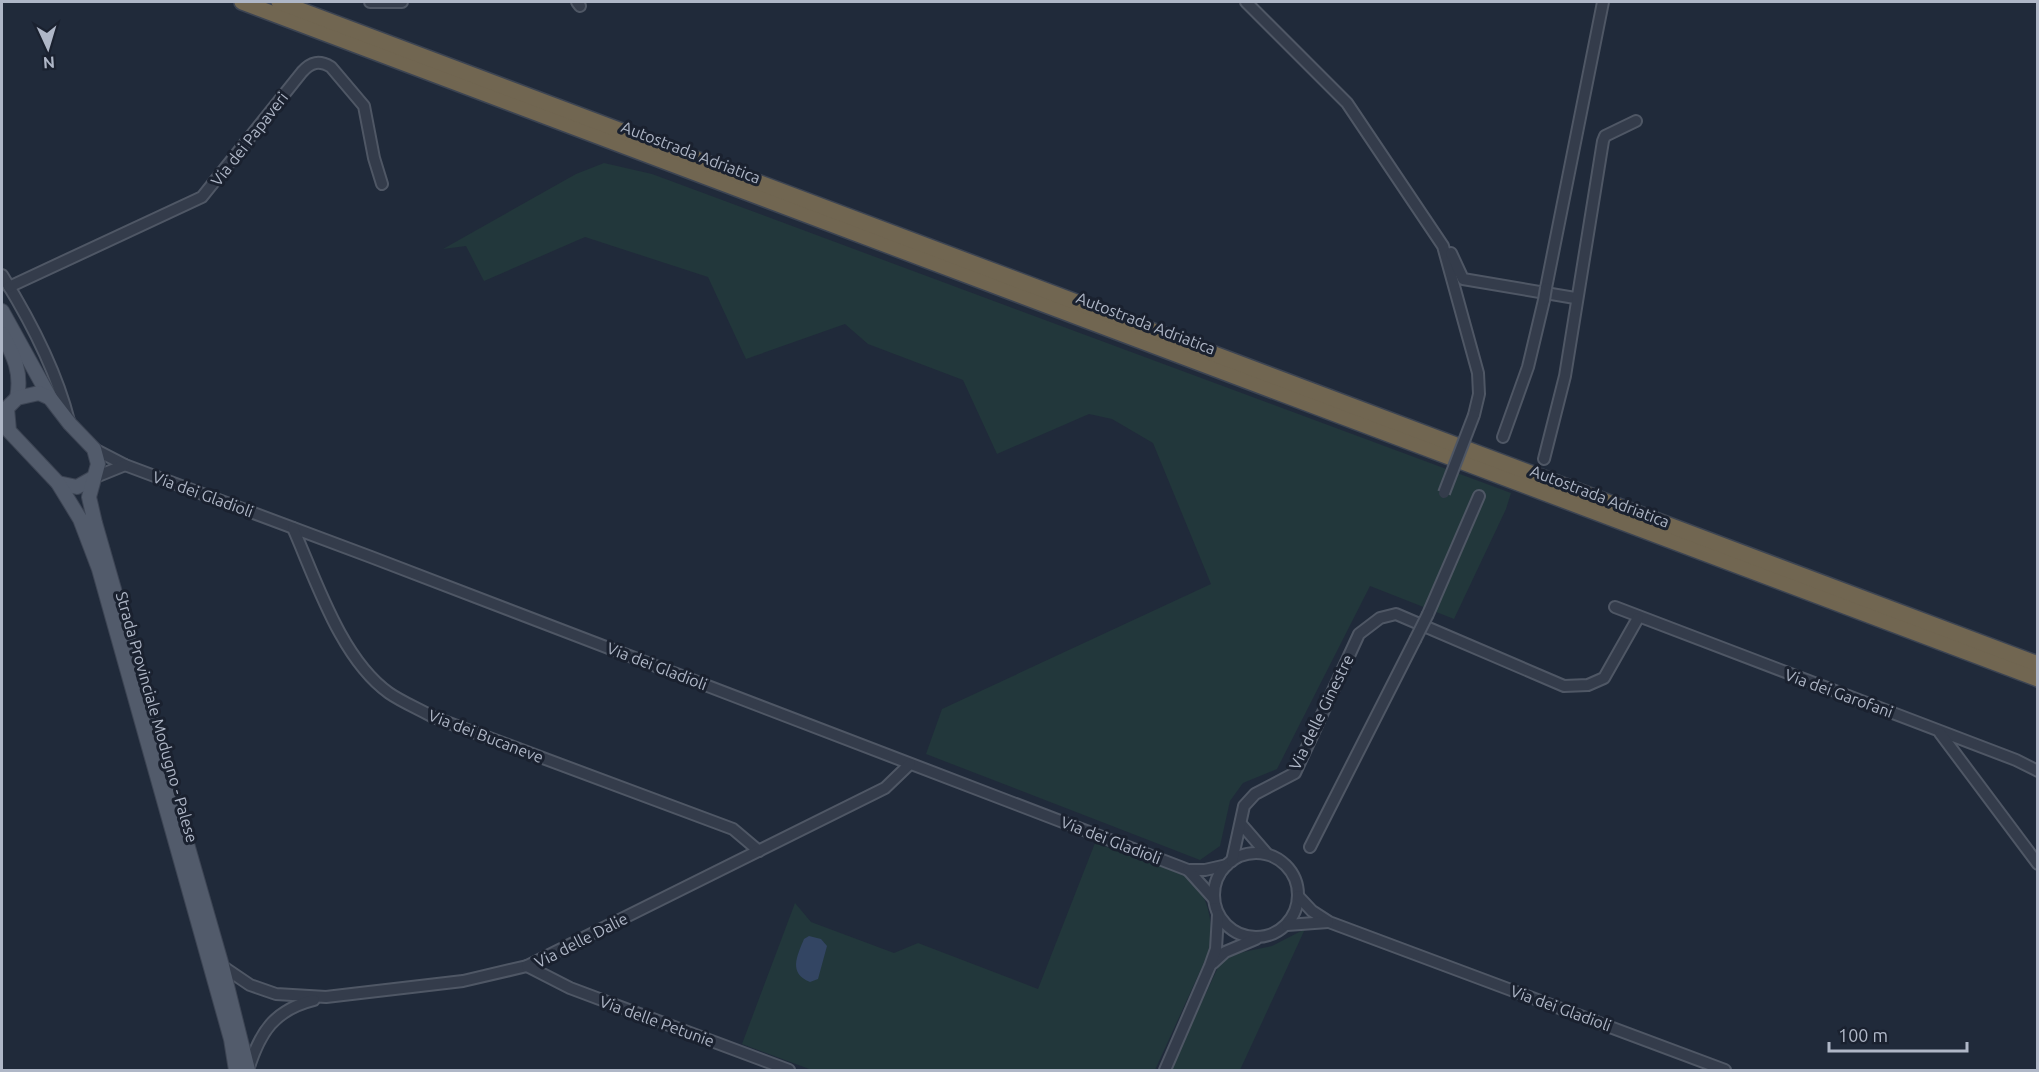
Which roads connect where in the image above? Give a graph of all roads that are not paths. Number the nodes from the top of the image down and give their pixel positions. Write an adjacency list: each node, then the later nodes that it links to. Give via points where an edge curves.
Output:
1 (242, 2): 31 (highway, Autostrada Adriatica)
2 (279, 2): 30 (highway, Autostrada Adriatica)
3 (370, 2): 4 (street)
4 (402, 2)
5 (1246, 2): 9 (street, via 1347,103)
6 (1603, 2): 19 (street, bridge, via 1544,300 1528,367)
7 (1636, 121): 12 (street, via 1605,136 1603,141)
8 (382, 184): 11 (street, Via dei Papaveri, via 360,99 331,67 313,63 202,197)
9 (1443, 246): 12 (street, via 1448,245 1462,279); 25 (street, bridge, via 1478,373 1479,394)
10 (2, 275): 11 (street)
11 (9, 287): 17 (street, via 53,373)
12 (1575, 298): 21 (street, via 1565,376)
13 (2, 310): 15 (main road)
14 (2, 334): 16 (main road, Strada Provinciale Modugno - Palese, via 17,362 20,380)
15 (50, 398): 16 (main road, via 39,393); 17 (main road)
16 (9, 405): 18 (main road, Strada Provinciale Modugno - Palese)
17 (70, 424): 20 (main road)
18 (5, 429): 24 (main road, Strada Provinciale Modugno - Palese)
19 (1503, 437)
20 (94, 449): 22 (street, Via dei Gladioli); 23 (main road, Strada Provinciale Modugno - Palese, via 98,464)
21 (1544, 459)
22 (124, 465): 23 (street); 27 (street, Via dei Gladioli)
23 (93, 478): 24 (main road, via 77,487); 48 (main road, Strada Provinciale Modugno - Palese, via 89,497 95,523)
24 (58, 483): 52 (main road, Strada Provinciale Modugno - Palese, via 81,519 99,569 231,1039)
25 (1444, 493)
26 (1479, 496): 36 (street, bridge, via 1428,614)
27 (293, 528): 33 (street, Via dei Gladioli); 37 (street, Via dei Bucaneve, via 335,623 359,661 388,692 433,717 733,829)
28 (1616, 607): 29 (street, Via dei Garofani)
29 (1638, 618): 32 (street, Via dei Garofani); 35 (street, Via delle Ginestre, via 1604,678 1588,685 1564,686 1396,614 1380,618 1359,634 1295,773 1255,794 1244,806)
30 (2037, 664)
31 (2037, 679)
32 (1940, 733): 34 (street, Via dei Garofani); 40 (street)
33 (910, 764): 37 (street, Via delle Dalie, via 885,788); 41 (street, Via dei Gladioli)
34 (2037, 771)
35 (1242, 825): 38 (street); 39 (street, Via delle Ginestre)
36 (1310, 847)
37 (759, 851): 49 (street, Via delle Dalie)
38 (1267, 854): 39 (street, Via dei Gladioli, via 1252,853); 42 (street, Via dei Gladioli, via 1287,866 1294,876)
39 (1229, 863): 41 (street, Via dei Gladioli); 43 (street, via 1214,888)
40 (2037, 864)
41 (1188, 870): 43 (street, Via dei Gladioli)
42 (1298, 896): 45 (street, Via dei Gladioli); 46 (street, via 1295,913)
43 (1214, 900): 44 (street, Via dei Gladioli)
44 (1218, 915): 47 (street, via 1232,931); 50 (street, via 1216,949)
45 (1329, 922): 46 (street, Via dei Gladioli); 56 (street, Via dei Gladioli)
46 (1287, 925): 47 (street, Via dei Gladioli)
47 (1257, 938): 50 (street, via 1225,952)
48 (222, 966): 51 (street, Via delle Dalie, via 250,985 276,994); 53 (main road, Strada Provinciale Modugno - Palese)
49 (527, 966): 51 (street, Via delle Dalie, via 463,981); 54 (street, Via delle Petunie, via 570,988)
50 (1210, 966): 55 (street)
51 (326, 997): 53 (street, via 294,1005 272,1020)
52 (236, 1071)
53 (248, 1071)
54 (789, 1071)
55 (1165, 1071)
56 (1725, 1071)

